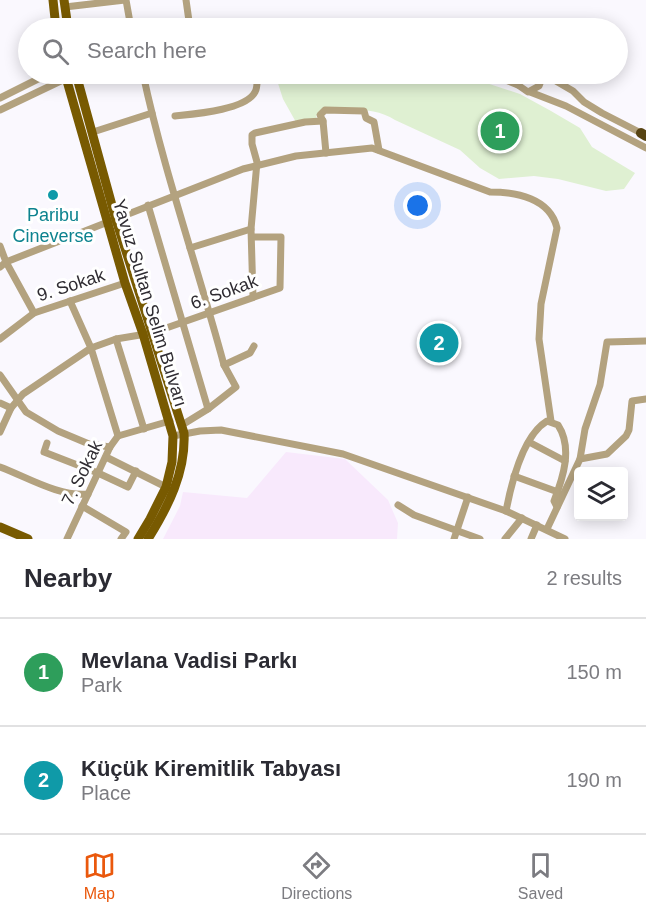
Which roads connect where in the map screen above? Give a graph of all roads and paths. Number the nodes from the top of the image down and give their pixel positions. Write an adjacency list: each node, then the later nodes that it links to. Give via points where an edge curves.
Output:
1 (53, 0): 5 (main road)
2 (126, 0): 4 (street); 6 (street)
3 (186, 0): 7 (street)
4 (65, 4)
5 (55, 18)
6 (129, 18)
7 (189, 18)
8 (28, 84): 18 (street)
9 (53, 84): 19 (street)
10 (74, 84): 23 (main road, Yavuz Sultan Selim Bulvarı)
11 (74, 84): 31 (main road, Yavuz Sultan Selim Bulvarı)
12 (145, 84): 20 (street)
13 (256, 84): 21 (street, via 250,98 214,112)
14 (540, 84): 17 (street)
15 (560, 84): 24 (street, via 602,113)
16 (518, 85): 17 (street)
17 (530, 92): 25 (street, via 566,106)
18 (0, 98)
19 (0, 110)
20 (152, 113): 23 (street); 29 (street)
21 (176, 116)
22 (323, 121): 26 (street, via 320,115 325,110 364,111 366,118 374,122); 27 (street); 28 (street, via 255,132 252,144)
23 (93, 132): 31 (main road, Yavuz Sultan Selim Bulvarı)
24 (644, 134)
25 (646, 148)
26 (379, 150): 27 (street); 56 (street, via 490,192 524,196 554,216 557,228 541,304 539,339)
27 (326, 153): 28 (street)
28 (256, 165): 29 (street); 32 (street)
29 (174, 196): 30 (street); 34 (street)
30 (148, 204): 31 (street); 41 (street)
31 (112, 221): 35 (street); 36 (main road, Yavuz Sultan Selim Bulvarı); 42 (main road, Yavuz Sultan Selim Bulvarı)
32 (252, 233): 34 (street); 37 (street); 37 (street, 6. Sokak, via 281,237 280,288)
33 (0, 246): 35 (street)
34 (190, 248): 40 (street)
35 (3, 264): 39 (street)
36 (124, 283): 38 (street, 9. Sokak); 42 (main road, Yavuz Sultan Selim Bulvarı)
37 (253, 297): 40 (street, 6. Sokak)
38 (70, 302): 39 (street, 9. Sokak); 47 (street)
39 (34, 313): 43 (street, 9. Sokak)
40 (210, 314): 41 (street, 6. Sokak); 48 (street)
41 (182, 323): 42 (street, 6. Sokak); 54 (street)
42 (147, 334): 44 (street, 6. Sokak); 55 (main road, Yavuz Sultan Selim Bulvarı); 59 (main road, Yavuz Sultan Selim Bulvarı)
43 (0, 339)
44 (116, 339): 47 (street, 6. Sokak); 58 (street)
45 (646, 341): 67 (street, via 607,342)
46 (254, 346): 48 (street, via 250,353)
47 (91, 348): 51 (street, 6. Sokak); 61 (street)
48 (224, 365): 54 (street, via 236,387)
49 (0, 375): 51 (street)
50 (646, 399): 67 (street, via 632,401 629,430 607,454)
51 (17, 400): 53 (street, 6. Sokak); 65 (street, via 26,412 58,432)
52 (0, 403): 53 (street)
53 (11, 408): 57 (street, 6. Sokak)
54 (208, 409): 59 (street)
55 (170, 421): 58 (street, 7. Sokak); 62 (main road, Yavuz Sultan Selim Bulvarı)
56 (551, 421): 63 (street, via 543,423); 68 (street, via 563,435)
57 (2, 423): 60 (street, 6. Sokak)
58 (144, 429): 61 (street, 7. Sokak)
59 (183, 429): 62 (street); 76 (street, via 221,430 343,454); 90 (main road, Yavuz Sultan Selim Bulvarı, via 183,454 176,484)
60 (0, 432)
61 (118, 436): 65 (street, 7. Sokak)
62 (173, 436): 73 (main road, Yavuz Sultan Selim Bulvarı)
63 (529, 442): 68 (street); 72 (street)
64 (47, 443): 71 (street, via 44,452)
65 (110, 447): 66 (street, 7. Sokak)
66 (106, 457): 70 (street); 71 (street, 7. Sokak)
67 (580, 459): 79 (street)
68 (565, 461): 74 (street)
69 (0, 466): 75 (street, via 56,490)
70 (136, 471): 71 (street, via 128,487); 73 (street)
71 (98, 473): 75 (street, 7. Sokak)
72 (514, 476): 74 (street); 80 (street)
73 (166, 487): 89 (main road, Yavuz Sultan Selim Bulvarı)
74 (558, 492): 79 (street, via 554,501)
75 (88, 494): 78 (street, 7. Sokak)
76 (468, 497): 80 (street); 84 (street)
77 (398, 505): 84 (street)
78 (82, 506): 87 (street, 7. Sokak); 88 (street, via 126,532)
79 (557, 507): 85 (street)
80 (506, 511): 81 (street)
81 (522, 519): 82 (street); 93 (street)
82 (537, 525): 85 (street); 94 (street)
83 (0, 527): 86 (main road)
84 (457, 530): 91 (street); 92 (street)
85 (549, 534): 95 (street)
86 (28, 539)
87 (67, 539)
88 (121, 539)
89 (138, 539)
90 (148, 539)
91 (454, 539)
92 (480, 539)
93 (505, 539)
94 (531, 539)
95 (565, 539)

